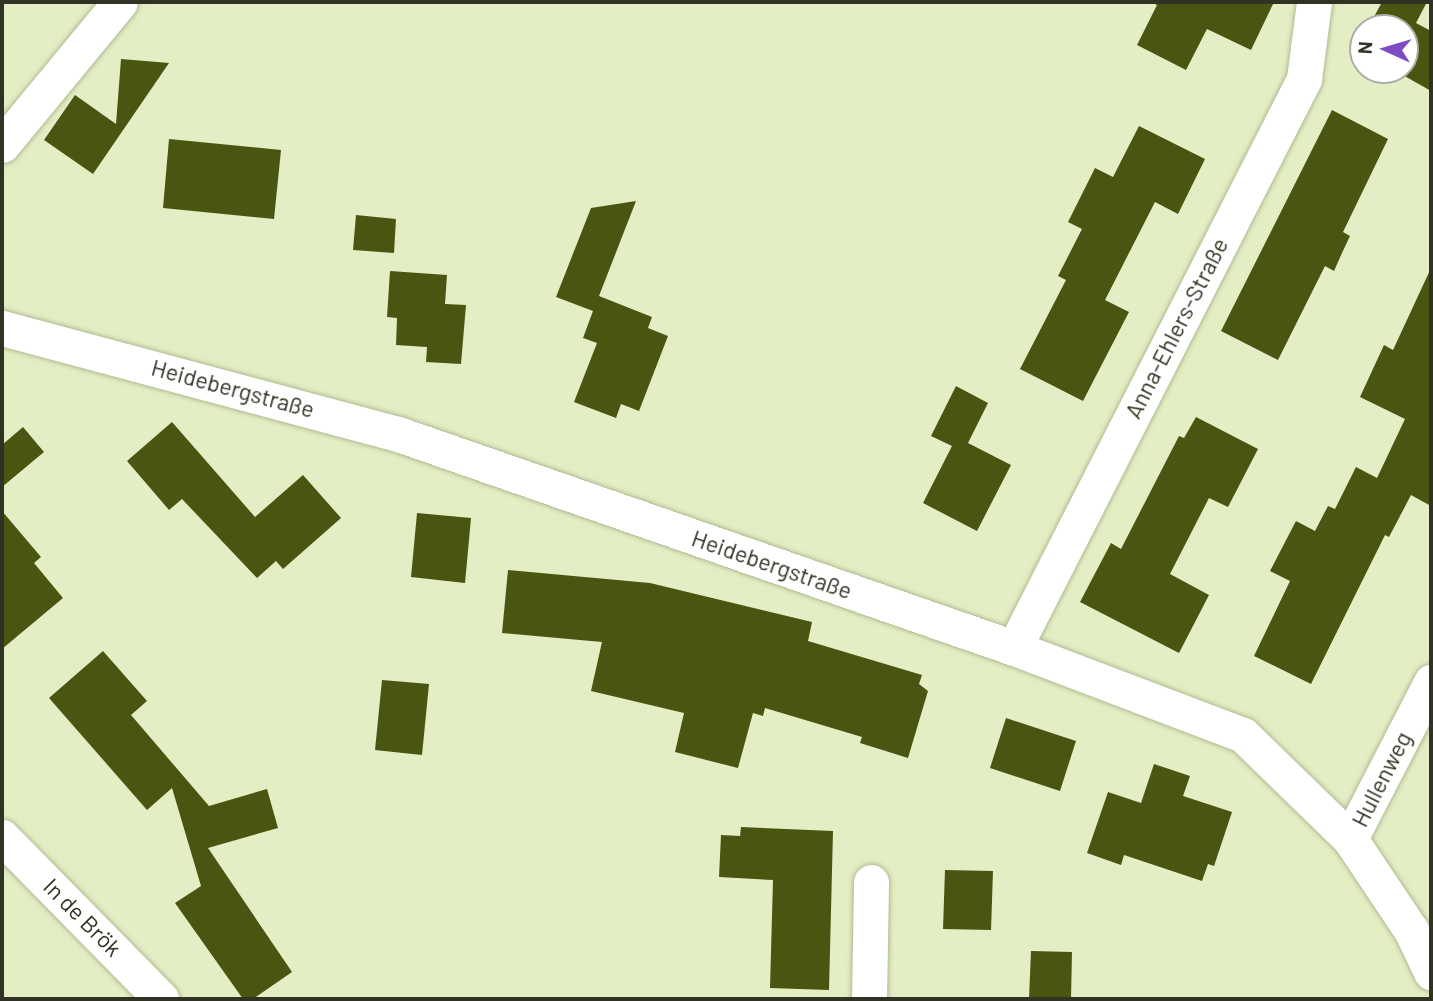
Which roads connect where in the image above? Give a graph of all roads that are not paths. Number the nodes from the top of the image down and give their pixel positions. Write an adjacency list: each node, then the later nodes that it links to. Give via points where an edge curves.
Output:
1 (120, 2): 3 (street)
2 (1314, 2): 5 (street, Anna-Ehlers-Straße, via 1304,79)
3 (2, 145)
4 (2, 328): 5 (street, Heidebergstraße, via 398,434)
5 (1014, 648): 8 (street, Heidebergstraße, via 1243,735)
6 (1431, 682): 8 (street, Hullenweg)
7 (2, 837): 11 (street, In de Brök)
8 (1350, 839): 10 (street, Heidebergstraße, via 1411,930)
9 (871, 882): 12 (street)
10 (1431, 972)
11 (161, 999)
12 (869, 999)

